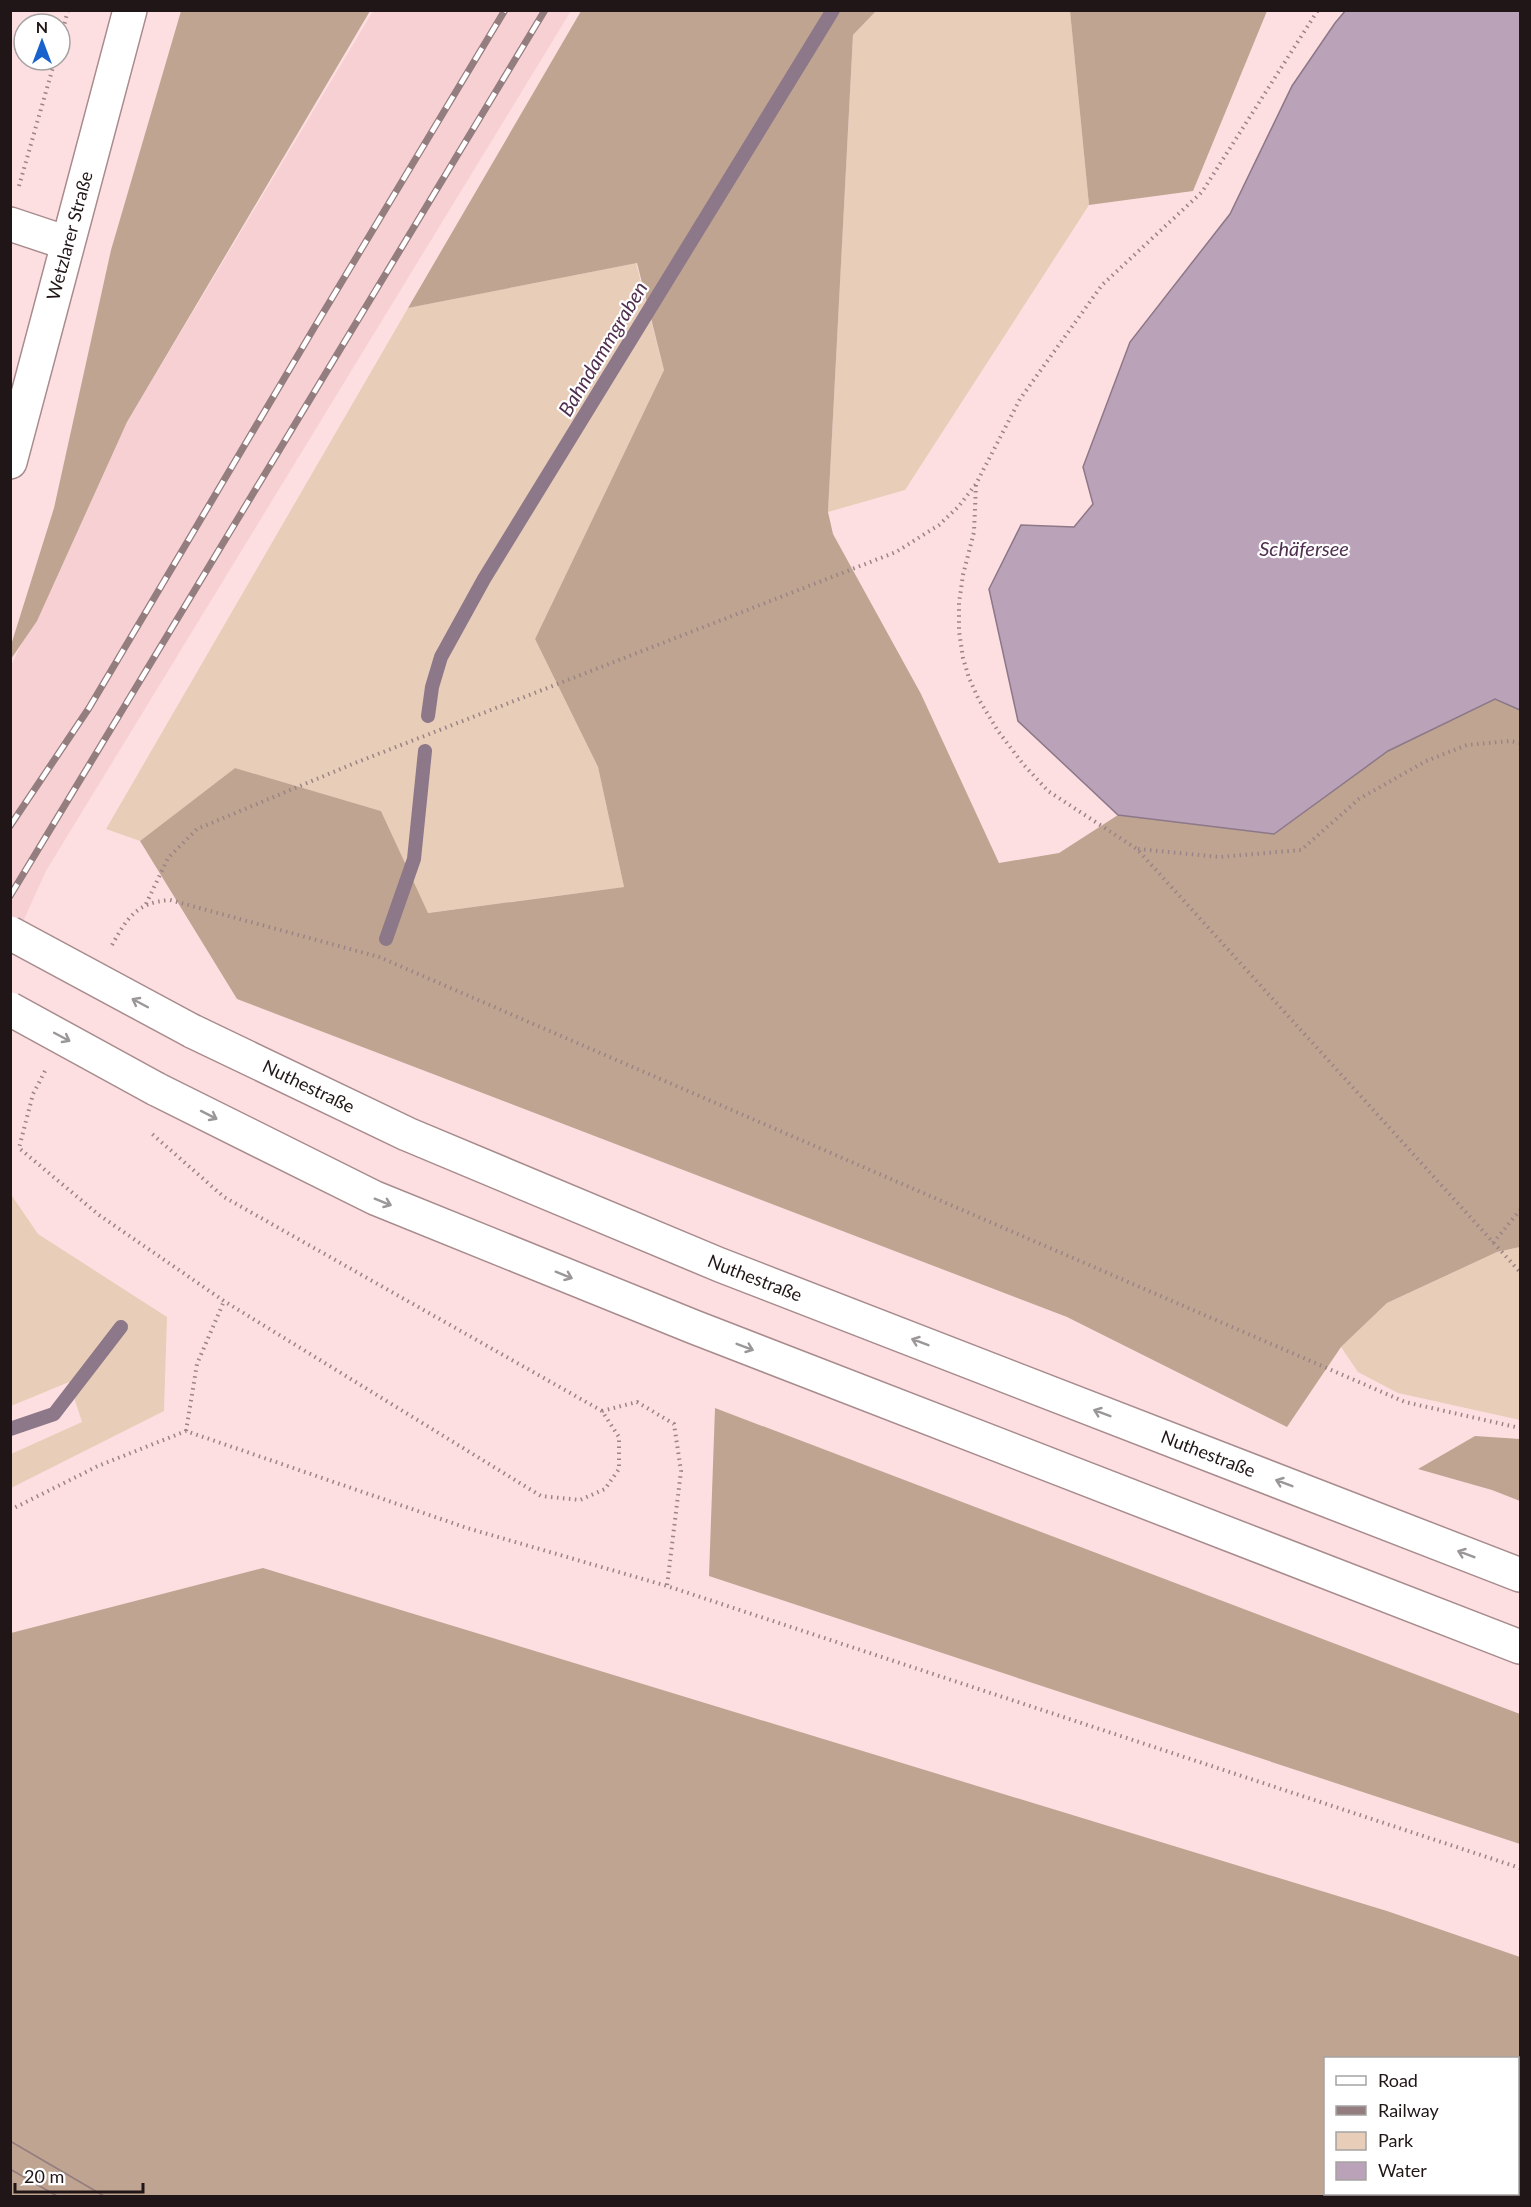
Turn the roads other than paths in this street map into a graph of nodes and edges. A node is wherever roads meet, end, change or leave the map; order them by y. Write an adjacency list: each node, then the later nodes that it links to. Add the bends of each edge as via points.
1 (130, 10): 3 (main road, Wetzlarer Straße)
2 (10, 224): 3 (main road)
3 (67, 243): 4 (main road, Wetzlarer Straße)
4 (10, 462)
5 (10, 933): 7 (main road, Nuthestraße, one-way to 5, bridge, via 720,1265 407,1134 192,1031)
6 (10, 1009): 8 (main road, one-way to 8, bridge, via 156,1089 375,1198 694,1328)
7 (1521, 1575)
8 (1521, 1647)

